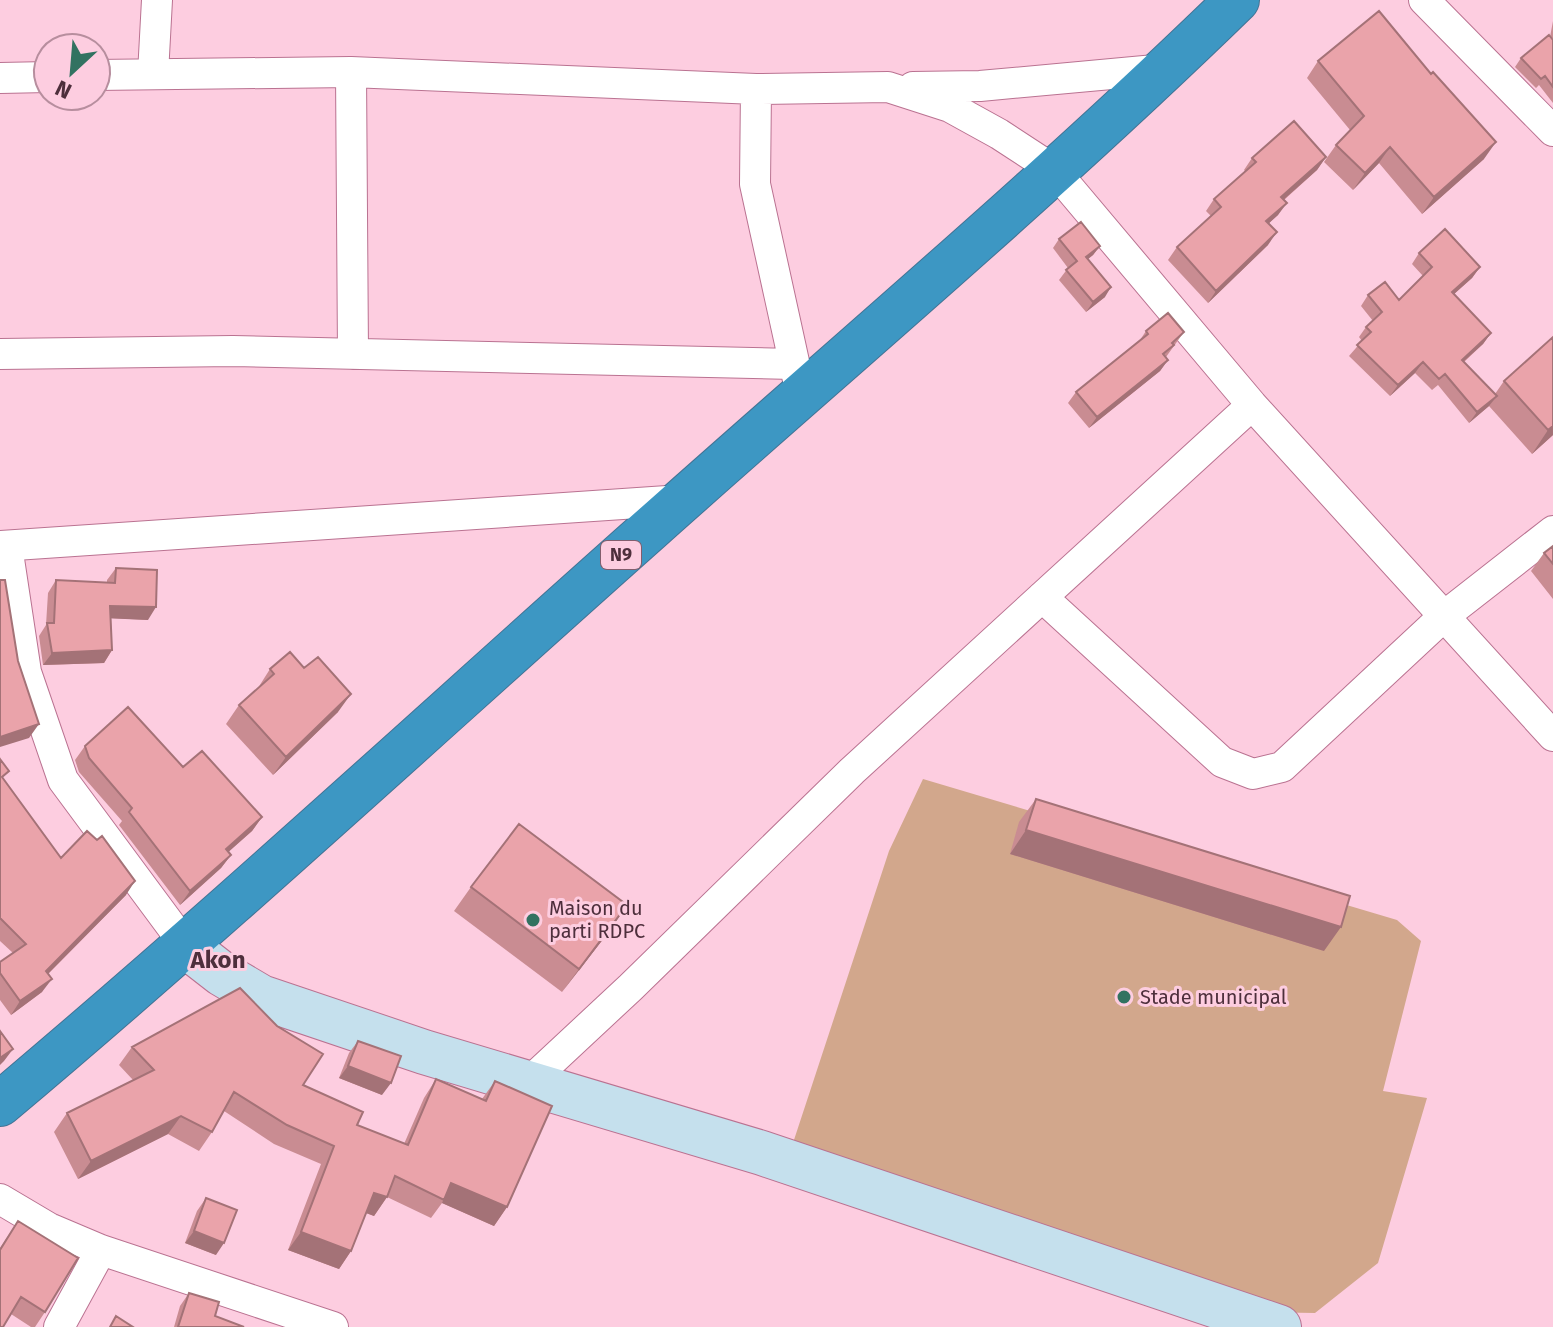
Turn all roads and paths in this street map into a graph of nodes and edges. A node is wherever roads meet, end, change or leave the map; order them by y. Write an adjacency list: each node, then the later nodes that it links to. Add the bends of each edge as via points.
1 (157, 0): 6 (street)
2 (1237, 0): 4 (highway, N9)
3 (1424, 0): 12 (street)
4 (1166, 69): 10 (street, via 980,86); 13 (highway, N9)
5 (351, 72): 6 (street); 11 (street); 15 (street)
6 (153, 74): 7 (street)
7 (112, 75)
8 (32, 77): 9 (street)
9 (0, 78)
10 (888, 87): 11 (street); 13 (street, via 950,107)
11 (756, 89): 16 (street, via 755,184)
12 (1553, 131)
13 (1054, 170): 16 (highway, N9); 17 (street)
14 (0, 354): 15 (street)
15 (353, 354): 16 (street)
16 (797, 378): 18 (highway, N9)
17 (1252, 405): 21 (street); 22 (street)
18 (682, 500): 20 (street); 24 (highway, N9)
19 (1553, 531): 22 (street)
20 (3, 546): 24 (street, via 26,672 63,780)
21 (1042, 597): 22 (street, via 1222,762 1253,774 1282,767); 25 (street, via 852,771)
22 (1443, 617): 23 (street)
23 (1553, 736)
24 (186, 946): 25 (street, via 261,997); 26 (highway, N9)
25 (528, 1083): 29 (street, via 762,1153)
26 (0, 1104)
27 (0, 1199): 28 (street)
28 (101, 1250): 30 (street); 31 (street)
29 (1268, 1325)
30 (59, 1327)
31 (333, 1327)

